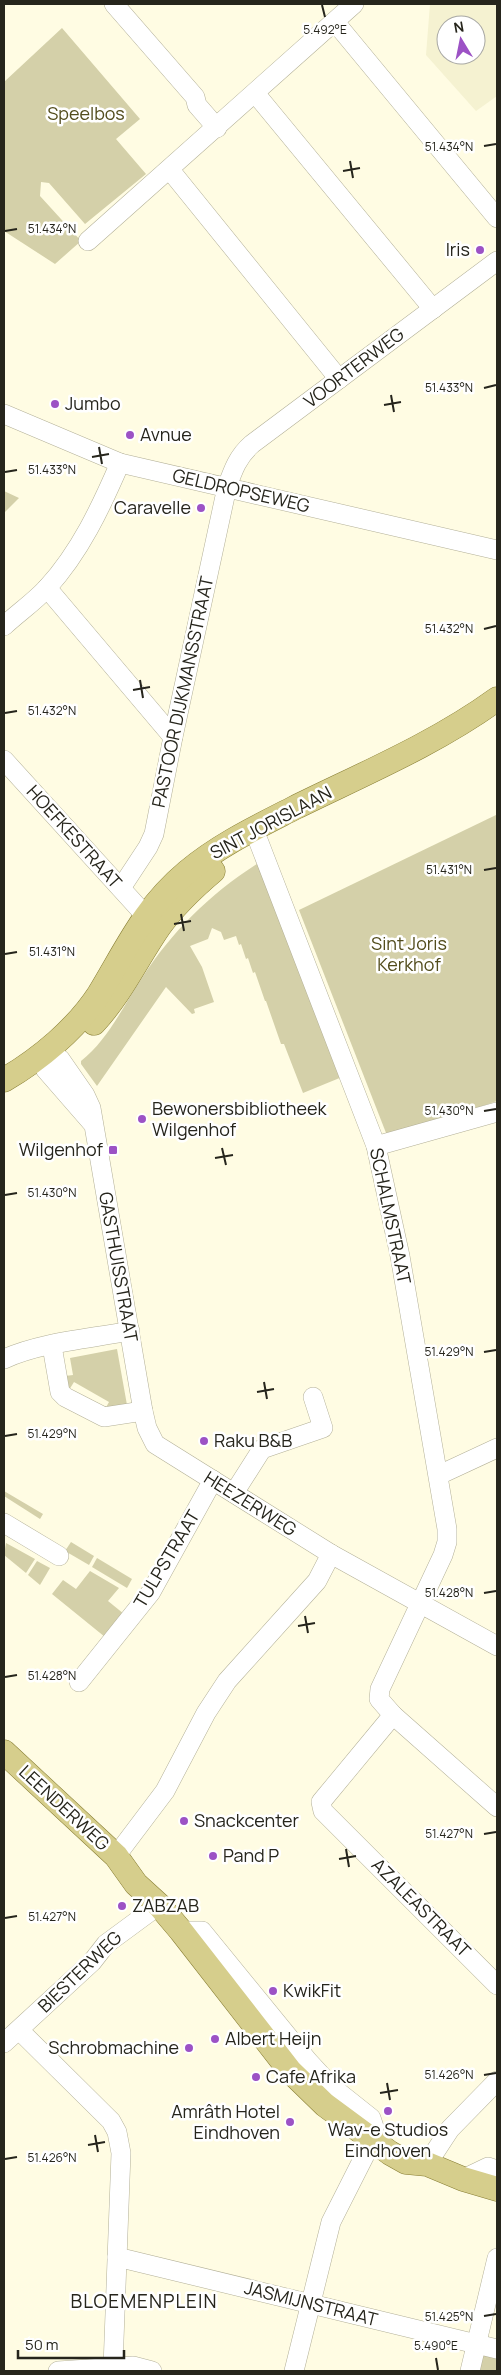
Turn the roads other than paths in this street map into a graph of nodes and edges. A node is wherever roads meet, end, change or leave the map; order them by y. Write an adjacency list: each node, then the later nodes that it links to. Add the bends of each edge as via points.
1 (114, 4): 5 (street, via 195,97)
2 (354, 4): 3 (street)
3 (335, 22): 4 (street); 7 (street)
4 (255, 93): 5 (street); 10 (street)
5 (216, 128): 6 (street)
6 (170, 170): 8 (street); 11 (street)
7 (497, 218)
8 (88, 241)
9 (497, 261): 10 (street, VOORTERWEG)
10 (433, 309): 11 (street, VOORTERWEG)
11 (339, 379): 14 (street, VOORTERWEG, via 242,452)
12 (4, 414): 13 (street, GELDROPSEWEG)
13 (120, 463): 14 (street, GELDROPSEWEG); 16 (street, via 82,540)
14 (227, 488): 15 (street, GELDROPSEWEG); 20 (street, PASTOOR DIJKMANSSTRAAT)
15 (493, 551)
16 (47, 588): 17 (street); 20 (street)
17 (4, 626)
18 (497, 699): 24 (main road, SINT JORISLAAN, via 440,736 233,840 187,871)
19 (497, 716): 22 (main road, SINT JORISLAAN, via 446,747)
20 (172, 736): 23 (street, PASTOOR DIJKMANSSTRAAT, via 154,834)
21 (4, 760): 23 (street, HOEFKESTRAAT)
22 (258, 840): 25 (main road, SINT JORISLAAN, via 213,871 184,897 160,926 108,1008); 29 (street, SCHALMSTRAAT)
23 (121, 888): 24 (street, HOEFKESTRAAT)
24 (145, 915): 25 (main road, SINT JORISLAAN, via 98,994)
25 (50, 1060): 26 (main road, SINT JORISLAAN); 27 (main road, SINT JORISLAAN); 30 (street, GASTHUISSTRAAT, via 92,1123)
26 (4, 1080)
27 (4, 1096)
28 (497, 1112): 29 (street)
29 (376, 1146): 36 (street, SCHALMSTRAAT, via 400,1256)
30 (130, 1331): 31 (street); 34 (street, GASTHUISSTRAAT)
31 (52, 1346): 32 (street); 34 (street, via 60,1392 65,1397 109,1418)
32 (4, 1359)
33 (313, 1397): 38 (street, via 323,1428 262,1449)
34 (143, 1411): 37 (street, HEEZERWEG, via 155,1444)
35 (497, 1448): 36 (street)
36 (439, 1475): 42 (street, SCHALMSTRAAT, via 447,1542)
37 (213, 1480): 38 (street, HEEZERWEG); 44 (street, TULPSTRAAT, via 151,1592)
38 (234, 1493): 40 (street, HEEZERWEG)
39 (4, 1523): 41 (street)
40 (331, 1554): 42 (street, HEEZERWEG); 48 (street, via 317,1581 227,1681 158,1802)
41 (59, 1556)
42 (419, 1603): 43 (street, HEEZERWEG); 45 (street, SCHALMSTRAAT, via 380,1689 379,1699)
43 (497, 1646)
44 (79, 1682)
45 (393, 1715): 47 (street, SCHALMSTRAAT); 50 (street, AZALEASTRAAT, via 322,1802 323,1811)
46 (4, 1752): 48 (main road, LEENDERWEG)
47 (497, 1807)
48 (120, 1861): 49 (main road, LEENDERWEG, via 134,1870 148,1886)
49 (154, 1900): 51 (street, BIESTERWEG); 54 (main road, LEENDERWEG, via 191,1931 290,2071 325,2105)
50 (497, 1985)
51 (19, 2030): 52 (street, BIESTERWEG); 59 (street, via 111,2121 117,2132 121,2154)
52 (4, 2043)
53 (497, 2081): 55 (street, via 450,2129)
54 (373, 2139): 55 (main road, LEENDERWEG, via 402,2159); 61 (street, via 331,2222)
55 (427, 2164): 57 (main road, LEENDERWEG)
56 (497, 2170): 57 (street, via 488,2167)
57 (463, 2179): 58 (main road, LEENDERWEG)
58 (497, 2189)
59 (117, 2257): 61 (street, JASMIJNSTRAAT); 64 (street)
60 (497, 2258): 62 (street)
61 (310, 2304): 62 (street, JASMIJNSTRAAT); 67 (street)
62 (476, 2344): 63 (street); 68 (street)
63 (497, 2349)
64 (113, 2367): 65 (street); 66 (street, via 133,2366)
65 (58, 2371)
66 (152, 2371)
67 (294, 2371)
68 (470, 2371)

